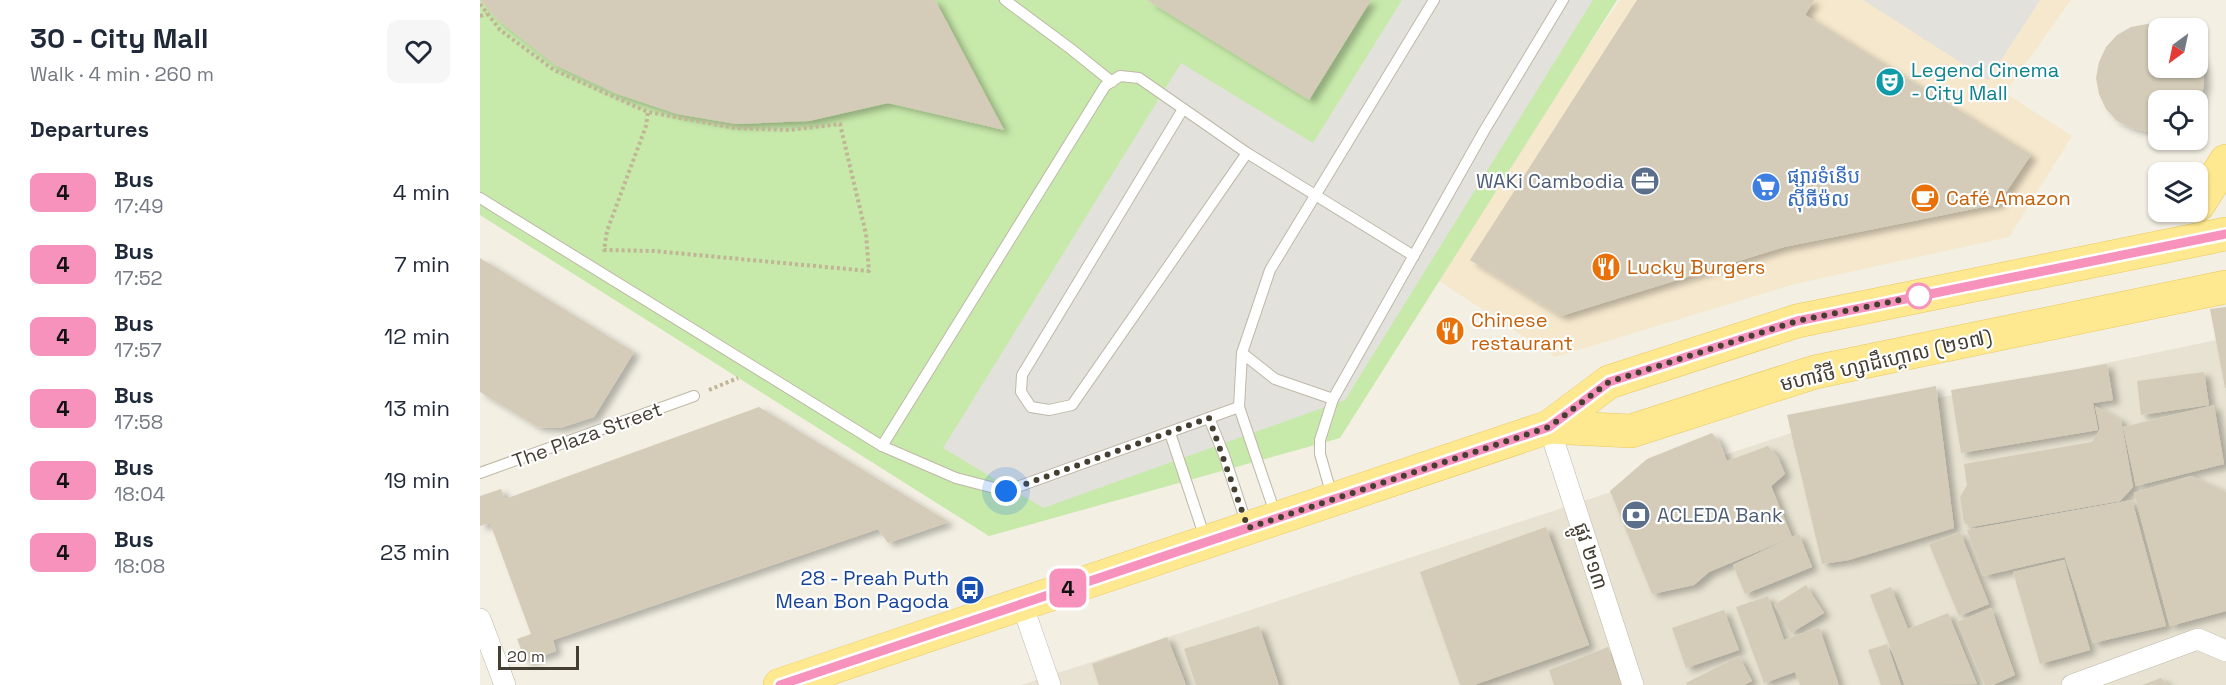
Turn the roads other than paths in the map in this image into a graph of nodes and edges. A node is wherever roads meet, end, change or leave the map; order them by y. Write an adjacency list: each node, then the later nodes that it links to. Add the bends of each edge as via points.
1 (1005, 0): 4 (lane)
2 (1434, 0): 9 (lane)
3 (1563, 0): 14 (lane)
4 (1112, 82): 5 (lane, via 1120,76 1139,78); 23 (lane, via 1105,86)
5 (1183, 109): 6 (lane); 6 (lane, via 1022,375 1021,392 1031,407 1049,410 1072,405)
6 (1247, 153): 9 (lane)
7 (2226, 161): 8 (main road)
8 (2208, 189)
9 (1315, 196): 14 (lane); 16 (lane, via 1270,270)
10 (480, 198): 23 (lane)
11 (2182, 222): 13 (main road)
12 (2226, 234): 13 (main road, មហាវិថី ហ្សាដឹហ្គោល (២១៧))
13 (2157, 248): 21 (main road, មហាវិថី ហ្សាដឹហ្គោល (២១៧), via 1797,321 1609,382)
14 (1414, 256): 18 (lane)
15 (2226, 287): 21 (main road, មហាវិថី ហ្សាដឹហ្គោល (២១៧), via 1815,372 1631,430)
16 (1242, 353): 18 (lane, via 1275,379); 19 (lane)
17 (694, 396): 24 (lane, The Plaza Street)
18 (1333, 399): 25 (lane, via 1320,440 1320,454)
19 (1239, 407): 20 (lane); 26 (lane)
20 (1209, 418): 22 (lane); 26 (lane)
21 (1549, 427): 25 (main road, មហាវិថី ហ្សាដឹហ្គោល (២១៧)); 34 (street, ផ្លូវ ២១៣)
22 (1170, 433): 23 (lane, via 1006,491 956,478); 27 (lane)
23 (882, 446)
24 (480, 473)
25 (1333, 499): 26 (main road, មហាវិថី ហ្សាដឹហ្គោល (២១៧))
26 (1263, 523): 27 (main road, មហាវិថី ហ្សាដឹហ្គោល (២១៧))
27 (1206, 542): 28 (main road, មហាវិថី ហ្សាដឹហ្គោល (២១៧))
28 (1022, 604): 32 (main road, មហាវិថី ហ្សាដឹហ្គោល (២១៧)); 33 (street)
29 (480, 619): 31 (street)
30 (2226, 651): 35 (street, via 2198,639)
31 (505, 685)
32 (780, 685)
33 (1050, 685)
34 (1634, 685)
35 (2072, 685)

